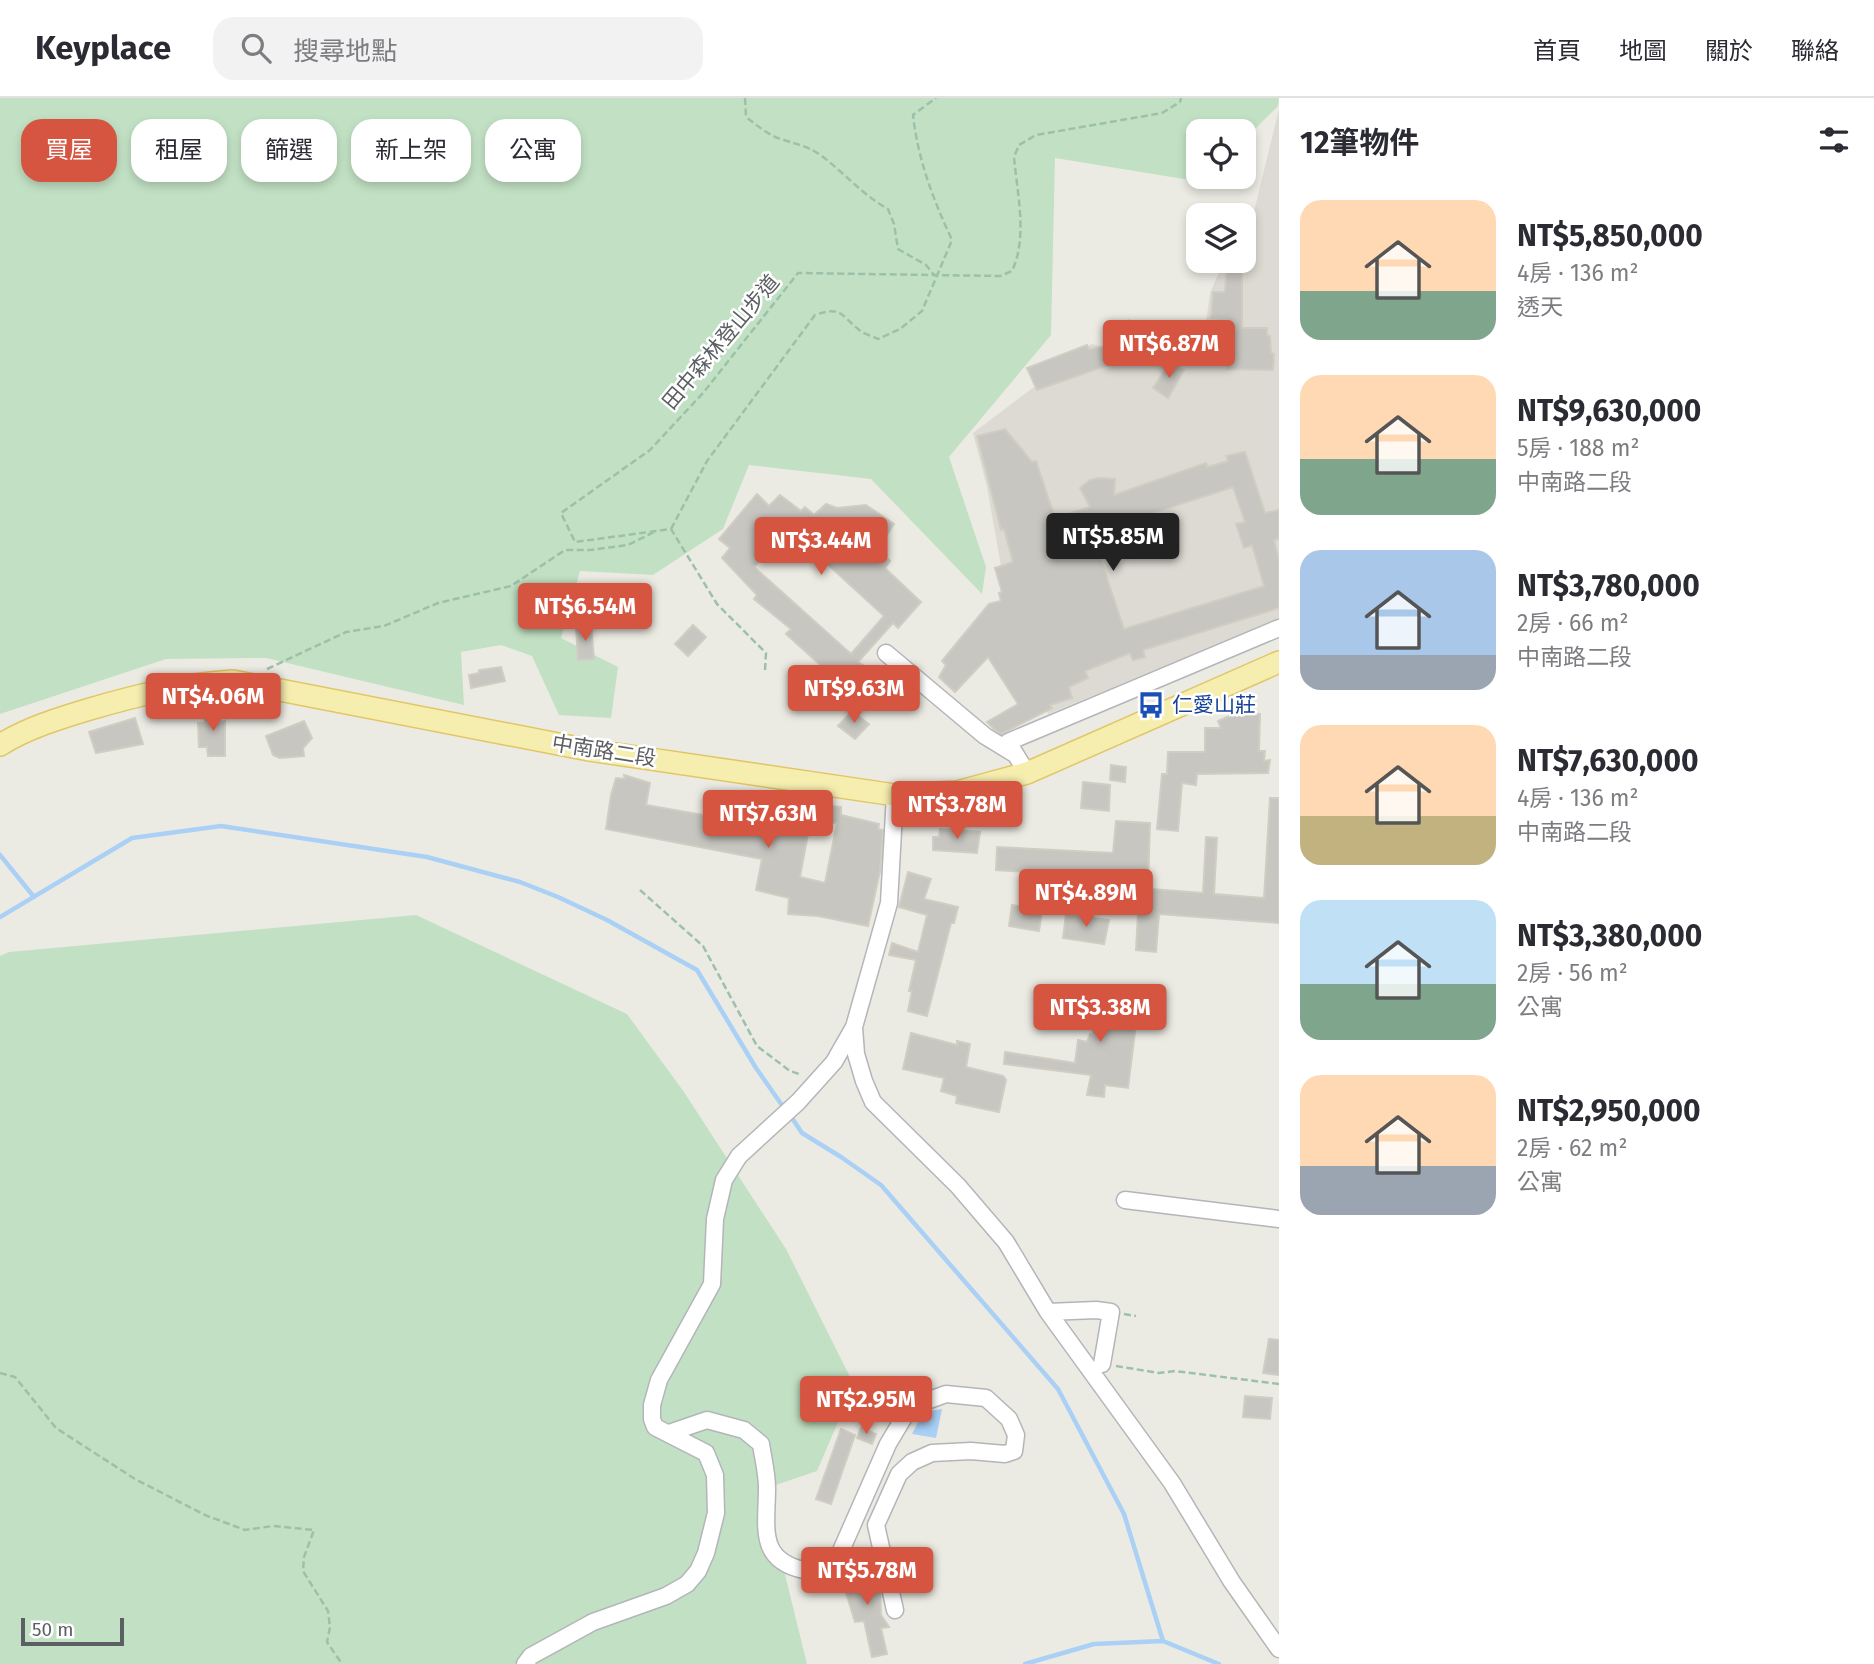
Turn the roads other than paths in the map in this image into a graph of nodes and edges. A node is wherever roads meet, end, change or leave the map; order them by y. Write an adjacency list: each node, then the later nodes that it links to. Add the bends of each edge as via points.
1 (1279, 628): 5 (street, via 1008,742)
2 (886, 653): 5 (street)
3 (1279, 662): 5 (main road, 中南路二段)
4 (0, 745): 6 (main road, 中南路二段, via 57,719 136,696 233,681 589,750)
5 (1021, 764): 6 (main road, 中南路二段, via 957,792)
6 (895, 795): 7 (street, via 889,903)
7 (854, 1027): 10 (street, via 856,1054 873,1102 958,1186 1006,1242); 12 (street, via 835,1062 739,1156 724,1180 715,1219 712,1284 659,1380 652,1405 655,1427)
8 (1125, 1200): 9 (street)
9 (1279, 1219)
10 (1048, 1311): 11 (street, via 1111,1312); 14 (street, via 1172,1483)
11 (1102, 1364)
12 (670, 1433): 13 (street, via 707,1420 744,1430 761,1444 766,1539 785,1566 822,1570 832,1566 840,1553 888,1444 910,1407 946,1394 986,1398 1009,1419 1016,1435 1014,1451 932,1453 912,1462 900,1474 876,1525); 15 (street, via 706,1453 715,1475 716,1513 698,1571 666,1596 593,1622 531,1656)
13 (895, 1611)
14 (1279, 1649)
15 (525, 1664)

